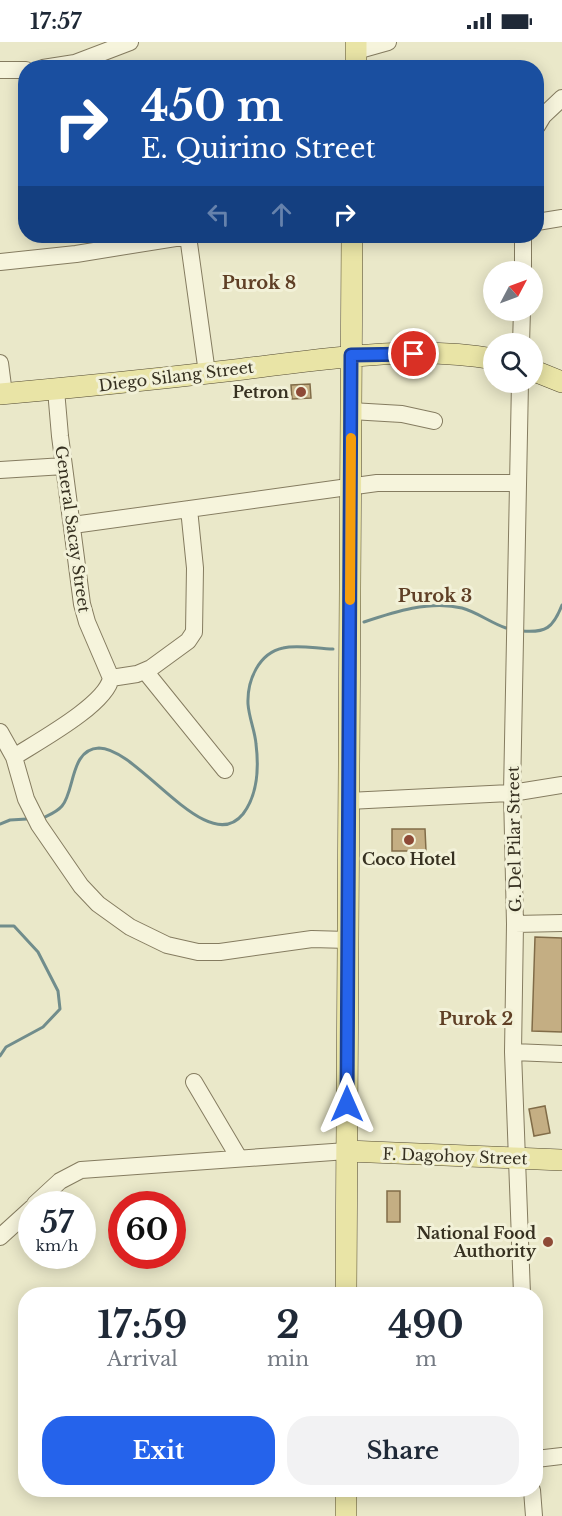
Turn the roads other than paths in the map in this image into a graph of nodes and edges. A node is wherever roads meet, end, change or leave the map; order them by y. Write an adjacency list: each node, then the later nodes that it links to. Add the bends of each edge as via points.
1 (130, 42): 3 (street)
2 (388, 42): 4 (street)
3 (104, 53): 5 (street); 6 (street)
4 (356, 53)
5 (84, 60)
6 (108, 60)
7 (0, 70): 8 (street)
8 (18, 70)
9 (562, 98): 10 (street)
10 (544, 115)
11 (562, 218): 12 (street)
12 (544, 221)
13 (144, 243): 18 (street)
14 (189, 243): 22 (street)
15 (352, 243): 19 (main road)
16 (523, 243): 17 (street)
17 (523, 261)
18 (0, 262)
19 (351, 355): 20 (main road, Diego Silang Street, via 455,354); 22 (main road, Diego Silang Street); 28 (main road)
20 (483, 358)
21 (0, 363): 27 (street)
22 (207, 373): 25 (main road, Diego Silang Street)
23 (543, 374): 24 (main road)
24 (562, 382)
25 (56, 390): 27 (main road, Diego Silang Street); 30 (street, General Sacay Street)
26 (520, 393): 32 (street, G. Del Pilar Street)
27 (2, 394)
28 (351, 411): 29 (street, via 402,414); 33 (main road)
29 (434, 421)
30 (64, 466): 31 (street); 35 (street, General Sacay Street)
31 (0, 470)
32 (517, 483): 33 (street, via 398,482); 42 (street, G. Del Pilar Street)
33 (351, 487): 34 (street); 43 (main road)
34 (189, 509): 35 (street); 36 (street, via 195,568 194,632 188,641)
35 (72, 525): 37 (street, General Sacay Street, via 82,604)
36 (145, 671): 37 (street); 40 (street)
37 (111, 678): 39 (street, via 97,700)
38 (0, 732): 39 (street)
39 (14, 757): 46 (street, via 31,810 70,871 98,904 130,927 167,945 198,952 312,939)
40 (225, 770)
41 (562, 785): 42 (street)
42 (512, 793): 43 (street); 45 (street, G. Del Pilar Street)
43 (348, 801): 46 (main road)
44 (562, 923): 45 (street)
45 (515, 924): 47 (street, G. Del Pilar Street)
46 (348, 940): 50 (main road)
47 (513, 1052): 48 (street); 52 (street, G. Del Pilar Street)
48 (562, 1054)
49 (194, 1082): 51 (street)
50 (347, 1151): 51 (street); 52 (main road, F. Dagohoy Street); 57 (main road)
51 (239, 1158): 54 (street, via 81,1170)
52 (516, 1158): 53 (main road, F. Dagohoy Street); 58 (street, G. Del Pilar Street)
53 (562, 1160)
54 (49, 1191)
55 (18, 1221): 56 (street)
56 (0, 1237)
57 (346, 1287)
58 (522, 1287)
59 (562, 1456): 60 (street)
60 (543, 1458)
61 (346, 1497): 63 (main road)
62 (533, 1497): 64 (street)
63 (346, 1516)
64 (534, 1516)

